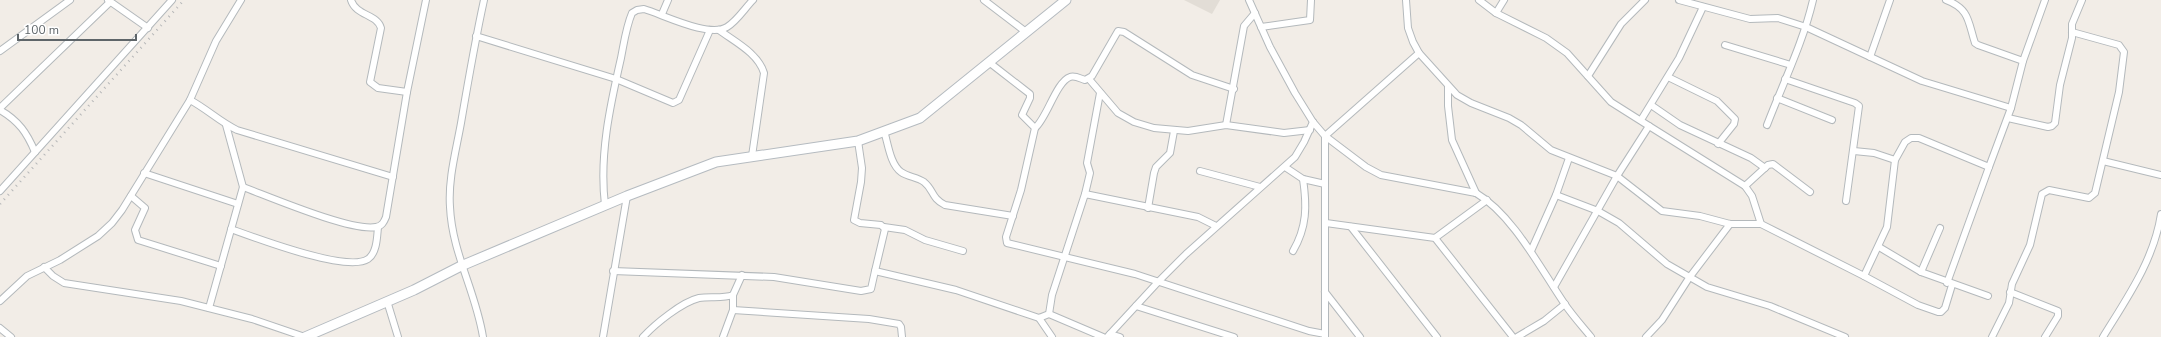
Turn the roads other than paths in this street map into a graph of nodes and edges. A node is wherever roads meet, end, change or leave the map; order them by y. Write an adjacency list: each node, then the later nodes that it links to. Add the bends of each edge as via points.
1 (70, 0): 37 (street)
2 (172, 0): 30 (street)
3 (241, 0): 53 (street, via 216,41)
4 (351, 0): 50 (street, via 359,12 376,20 381,28 370,82 378,88)
5 (426, 0): 50 (street)
6 (484, 0): 35 (street)
7 (668, 0): 27 (street)
8 (753, 0): 32 (street, via 728,26)
9 (984, 0): 33 (street)
10 (1066, 0): 33 (main road)
11 (1249, 0): 25 (street)
12 (1311, 0): 28 (street, via 1310,20)
13 (1406, 0): 38 (street, via 1408,28)
14 (1479, 0): 26 (street)
15 (1504, 0): 26 (street)
16 (1645, 0): 43 (street, via 1621,24)
17 (1679, 0): 24 (street)
18 (1812, 0): 29 (street)
19 (1890, 0): 39 (street)
20 (1946, 0): 40 (street, via 1967,15 1975,43)
21 (2045, 0): 40 (street)
22 (2082, 0): 34 (street, via 2072,24)
23 (109, 1): 30 (street); 56 (street)
24 (1703, 7): 29 (street, via 1757,20 1778,18); 44 (street)
25 (1255, 13): 28 (street); 49 (street, via 1244,26)
26 (1496, 13): 43 (street, via 1546,38 1567,54)
27 (662, 14): 31 (street); 45 (street, via 644,9 632,13)
28 (1261, 27): 60 (street)
29 (1806, 27): 39 (street); 42 (street)
30 (148, 28): 73 (street)
31 (710, 30): 32 (street); 45 (street, via 677,103)
32 (719, 30): 74 (street, via 754,56 761,63 764,73)
33 (1026, 32): 41 (main road)
34 (2072, 32): 57 (street, via 2060,85 2055,123 2048,127); 77 (street, via 2119,45 2124,52 2119,92)
35 (476, 36): 45 (street); 122 (street, via 450,184 450,208)
36 (1725, 44): 42 (street)
37 (0, 51)
38 (1419, 53): 48 (street); 69 (street)
39 (1870, 57): 55 (street, via 1922,81)
40 (2023, 61): 55 (street)
41 (990, 63): 65 (street, via 1030,94 1022,115); 67 (main road, via 920,118)
42 (1791, 65): 47 (street)
43 (1588, 76): 58 (street, via 1611,102)
44 (1668, 77): 54 (street); 71 (street, via 1717,101 1735,119)
45 (616, 79): 101 (street, via 604,162)
46 (1089, 79): 49 (street, via 1116,32 1121,31 1192,75); 51 (street); 65 (street, via 1073,76 1068,79 1053,97)
47 (1785, 79): 52 (street); 72 (street, via 1860,106)
48 (1448, 87): 75 (street, via 1471,103 1515,121 1542,143); 93 (street, via 1452,140)
49 (1234, 89): 62 (street)
50 (407, 92): 85 (street)
51 (1100, 94): 68 (street, via 1118,114 1134,122); 94 (street, via 1087,163 1090,173)
52 (1777, 98): 59 (street); 63 (street)
53 (190, 100): 61 (street); 82 (street)
54 (1651, 105): 58 (street); 71 (street, via 1680,125)
55 (2012, 108): 57 (street)
56 (0, 109): 73 (street, via 26,131)
57 (2008, 118): 79 (street)
58 (1641, 120): 64 (street)
59 (1832, 120)
60 (1313, 122): 66 (street); 69 (street)
61 (226, 125): 85 (street); 89 (street)
62 (1226, 125): 66 (street, via 1284,133); 68 (street)
63 (1767, 125)
64 (1649, 126): 84 (street); 88 (street)
65 (1035, 128): 105 (street)
66 (1310, 130): 78 (street, via 1295,157)
67 (884, 131): 70 (main road); 105 (street, via 901,172 924,182 939,202)
68 (1174, 131): 102 (street, via 1170,153 1156,167)
69 (1325, 136): 87 (street); 93 (street, via 1366,168 1381,175)
70 (858, 141): 74 (main road); 111 (street, via 861,182 854,220)
71 (1718, 144): 80 (street, via 1751,158)
72 (1854, 151): 76 (street, via 1874,153); 99 (street)
73 (35, 152): 91 (street)
74 (752, 156): 97 (main road, via 716,162)
75 (1568, 158): 84 (street); 95 (street)
76 (1895, 160): 79 (street, via 1905,142 1911,138 1920,138); 116 (street, via 1887,227)
77 (2103, 161): 83 (street); 134 (street, via 2093,196 2084,198 2049,190 2042,194 2030,245)
78 (1285, 167): 86 (street); 90 (street)
79 (1989, 167): 131 (street)
80 (1765, 168): 88 (street); 92 (street, via 1773,164)
81 (1200, 171): 90 (street)
82 (144, 173): 96 (street); 100 (street)
83 (2161, 175)
84 (1617, 176): 103 (street); 107 (street, via 1662,210)
85 (393, 177): 110 (street, via 386,217 383,224)
86 (1303, 179): 87 (street); 117 (street, via 1306,212 1304,228)
87 (1325, 184): 106 (street)
88 (1745, 186): 108 (street, via 1752,196)
89 (243, 187): 100 (street); 110 (street, via 344,223 369,228)
90 (1260, 187): 109 (street)
91 (0, 191)
92 (1810, 192)
93 (1476, 193): 98 (street)
94 (1085, 194): 102 (street); 120 (street)
95 (1556, 195): 103 (street); 119 (street)
96 (131, 196): 121 (street, via 145,208 135,230 138,240); 123 (street, via 112,223 98,236)
97 (627, 196): 101 (main road); 124 (street)
98 (1487, 200): 115 (street); 119 (street)
99 (1846, 201)
100 (238, 204): 114 (street)
101 (605, 205): 122 (main road)
102 (1148, 208): 109 (street, via 1198,217)
103 (1598, 211): 129 (street, via 1619,223 1666,264); 132 (street)
104 (2161, 214): 169 (street, via 2154,248)
105 (1013, 216): 120 (street, via 1006,237 1008,243)
106 (1326, 223): 112 (street); 133 (street)
107 (1730, 224): 108 (street); 129 (street)
108 (1761, 224): 128 (street)
109 (1216, 226): 130 (street)
110 (378, 227): 114 (street, via 374,250 369,258 361,262 305,254)
111 (884, 227): 118 (street, via 905,230 924,240); 125 (street, via 885,233)
112 (1351, 227): 115 (street); 161 (street)
113 (1940, 228): 126 (street)
114 (231, 229): 121 (street)
115 (1435, 238): 162 (street)
116 (1879, 247): 126 (street); 128 (street)
117 (1293, 250)
118 (964, 251)
119 (1531, 251): 132 (street)
120 (1065, 257): 130 (street); 143 (street, via 1052,295)
121 (221, 266): 141 (street)
122 (461, 266): 138 (main road); 151 (street, via 477,306)
123 (44, 267): 137 (street, via 27,276); 141 (street, via 64,283 181,301)
124 (613, 271): 127 (street); 152 (street)
125 (875, 271): 127 (street, via 871,289 867,291 774,277); 144 (street, via 956,290)
126 (1921, 272): 131 (street)
127 (742, 275): 135 (street)
128 (1864, 276): 131 (street, via 1918,305 1938,312 1945,308)
129 (1689, 278): 165 (street, via 1662,320); 166 (street, via 1707,287 1770,306)
130 (1158, 282): 140 (street); 147 (street)
131 (1949, 284): 136 (street)
132 (1554, 287): 139 (street)
133 (1325, 292): 147 (street); 160 (street)
134 (2010, 292): 167 (street, via 2009,303); 168 (street, via 2058,311 2058,316)
135 (733, 295): 142 (street); 153 (street, via 698,298 663,319)
136 (1988, 296)
137 (0, 301)
138 (388, 301): 149 (main road); 150 (street)
139 (1564, 304): 163 (street, via 1544,321); 164 (street)
140 (1136, 306): 146 (street); 159 (street)
141 (209, 308): 149 (street, via 289,330)
142 (734, 310): 154 (street); 155 (street, via 869,319 899,324 902,327)
143 (1049, 314): 144 (street); 157 (street)
144 (1039, 318): 156 (street)
145 (0, 328): 148 (street)
146 (1109, 336): 158 (street)
147 (1325, 336)
148 (11, 337)
149 (305, 337)
150 (398, 337)
151 (482, 337)
152 (603, 337)
153 (643, 337)
154 (723, 337)
155 (902, 337)
156 (1052, 337)
157 (1103, 337)
158 (1120, 337)
159 (1234, 337)
160 (1360, 337)
161 (1437, 337)
162 (1513, 337)
163 (1517, 337)
164 (1591, 337)
165 (1646, 337)
166 (1845, 337)
167 (1992, 337)
168 (2045, 337)
169 (2104, 337)

